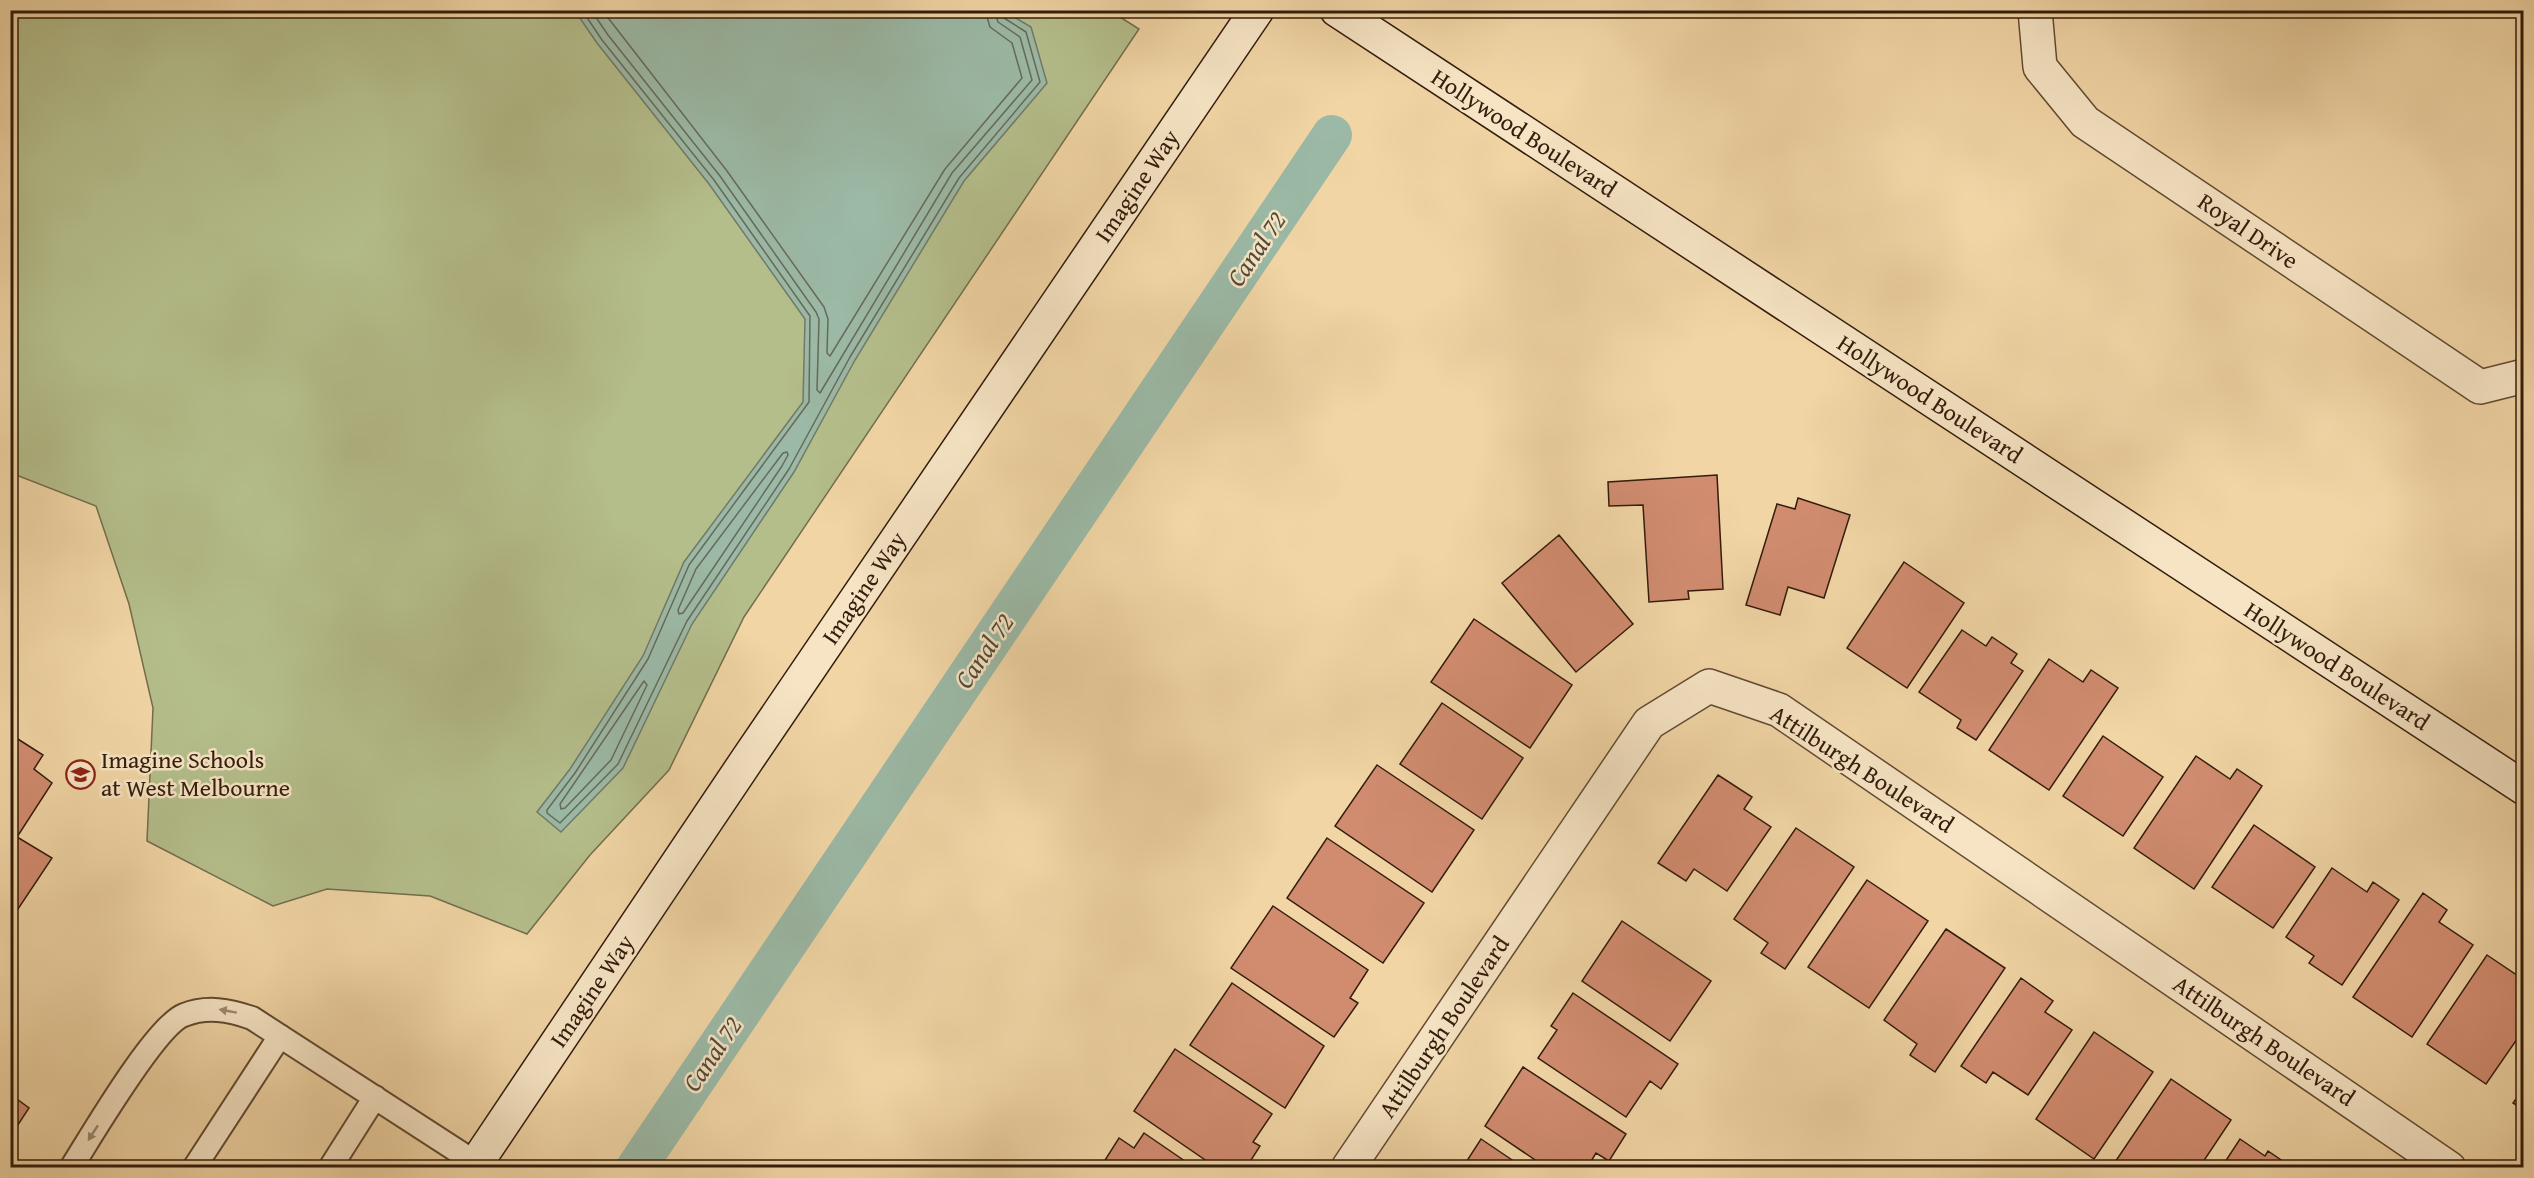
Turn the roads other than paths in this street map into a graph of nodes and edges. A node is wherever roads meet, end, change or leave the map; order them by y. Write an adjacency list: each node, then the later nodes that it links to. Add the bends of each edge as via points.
1 (1257, 10): 9 (street, Imagine Way)
2 (1337, 10): 5 (street, Hollywood Boulevard)
3 (2035, 10): 4 (street, Royal Drive, via 2040,67 2085,122 2480,387)
4 (2523, 376)
5 (2523, 788)
6 (280, 1036): 7 (lane); 10 (lane, one-way to 10, via 252,1017 229,1010 207,1009 182,1015 164,1030 141,1060); 11 (lane)
7 (375, 1097): 9 (lane); 12 (lane)
8 (2429, 1162): 13 (street, Attilburgh Boulevard, via 1779,710 1709,686 1649,723)
9 (475, 1165)
10 (71, 1167)
11 (194, 1167)
12 (330, 1167)
13 (1348, 1167)

